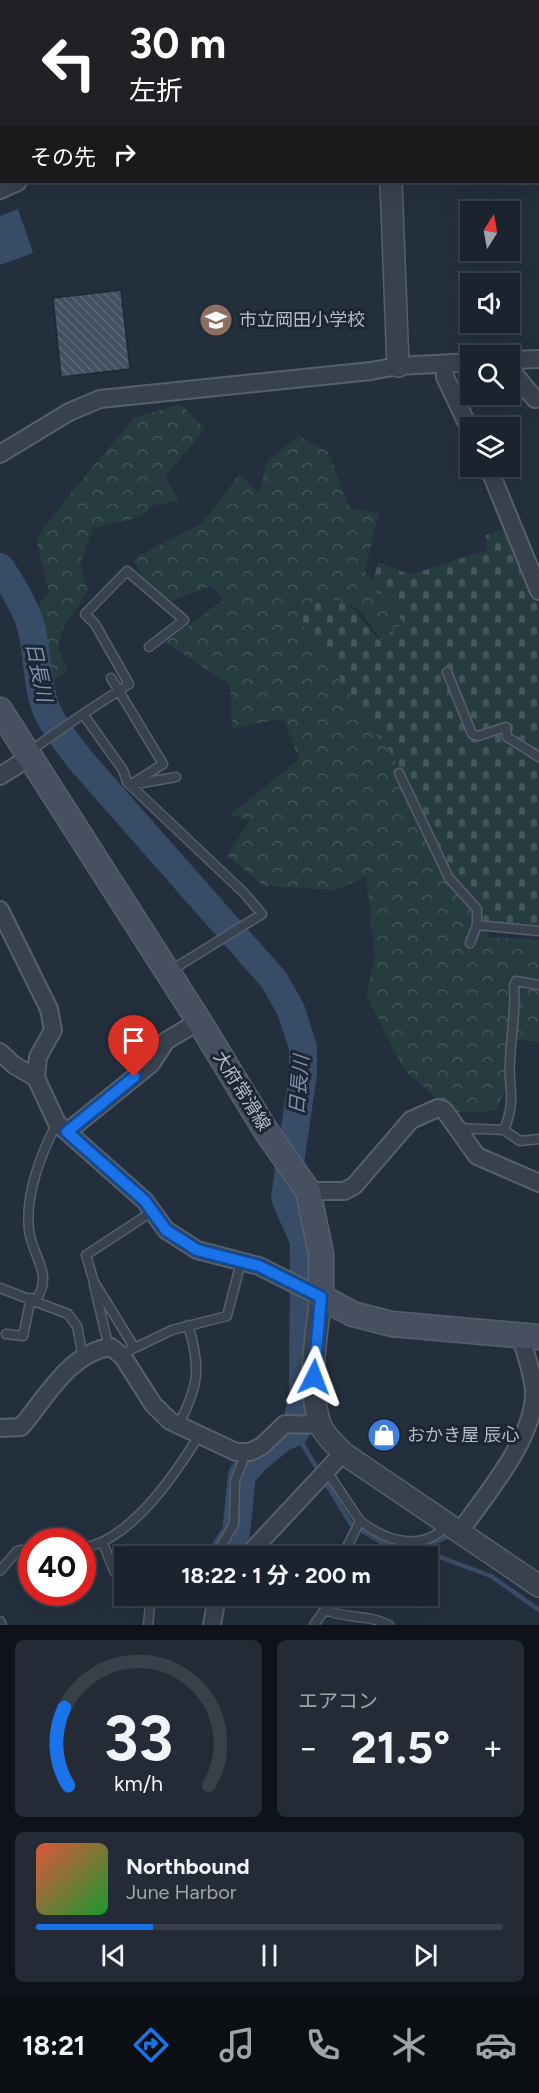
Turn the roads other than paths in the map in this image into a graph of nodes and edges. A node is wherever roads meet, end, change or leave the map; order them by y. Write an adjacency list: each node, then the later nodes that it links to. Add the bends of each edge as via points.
1 (391, 183): 6 (street)
2 (539, 359): 3 (street)
3 (520, 360)
4 (460, 362): 5 (street)
5 (444, 363): 6 (street); 9 (street, via 445,377)
6 (398, 366): 10 (street, via 100,399 69,412)
7 (520, 381): 8 (street, via 535,399)
8 (539, 398)
9 (464, 417)
10 (0, 454)
11 (492, 477): 12 (street)
12 (539, 591)
13 (148, 647): 16 (lane, via 184,620 127,571 85,614 95,624 129,684)
14 (447, 672): 20 (lane, via 472,734 478,736 506,727 507,737)
15 (111, 678): 16 (lane)
16 (119, 692): 18 (lane); 24 (lane, via 163,764)
17 (0, 710): 19 (main road, 大府常滑線)
18 (83, 714): 19 (lane); 24 (lane)
19 (29, 755): 22 (street); 29 (main road, 大府常滑線)
20 (539, 757)
21 (399, 773): 26 (lane, via 449,878 477,909)
22 (0, 776)
23 (177, 777): 24 (lane)
24 (130, 785): 29 (lane, via 262,914)
25 (0, 910): 33 (street, via 49,1009 53,1030 38,1058)
26 (477, 925): 27 (lane); 28 (lane)
27 (539, 932)
28 (471, 943)
29 (167, 973): 31 (main road, 大府常滑線)
30 (539, 985): 36 (lane, via 516,981 514,986 516,1015 509,1062 513,1101)
31 (199, 1021): 34 (street, via 166,1041 151,1064); 38 (main road, 大府常滑線)
32 (0, 1052): 33 (street)
33 (36, 1078): 34 (street)
34 (62, 1127): 40 (street); 45 (lane, via 39,1164 29,1220 44,1281)
35 (457, 1128): 36 (lane); 38 (street, via 438,1108 411,1120 354,1186 344,1191); 39 (street, via 477,1156)
36 (504, 1130): 37 (lane, via 520,1141)
37 (539, 1139)
38 (295, 1174): 44 (main road, 大府常滑線, via 321,1254)
39 (539, 1183)
40 (153, 1212): 41 (street, via 166,1230 197,1250); 42 (lane, via 86,1255)
41 (242, 1262): 44 (street, via 259,1266); 46 (lane, via 227,1316)
42 (95, 1284): 49 (lane); 49 (lane, via 94,1295 109,1339)
43 (0, 1288): 45 (lane)
44 (310, 1292): 48 (main road, via 353,1314 392,1324); 53 (street)
45 (33, 1299): 47 (lane, via 23,1336); 50 (lane, via 69,1314)
46 (188, 1325): 49 (lane); 52 (lane, via 198,1368 194,1390)
47 (6, 1334)
48 (530, 1337): 51 (street)
49 (121, 1350): 50 (street, via 99,1349); 52 (street, via 153,1404)
50 (83, 1357): 54 (street, via 55,1384 21,1427)
51 (536, 1403): 60 (street, via 516,1449)
52 (179, 1424): 55 (street)
53 (312, 1425): 56 (street, via 285,1424 261,1446); 57 (street)
54 (0, 1428)
55 (200, 1434): 56 (street); 61 (lane, via 181,1465 131,1523)
56 (246, 1453): 63 (lane, via 235,1481 234,1524)
57 (343, 1453): 58 (street); 60 (street)
58 (326, 1470): 59 (lane); 64 (street)
59 (360, 1521): 60 (lane, via 388,1538 413,1543); 65 (lane)
60 (453, 1529): 69 (street)
61 (103, 1543): 62 (lane); 68 (lane)
62 (96, 1545)
63 (221, 1546)
64 (256, 1546)
65 (348, 1546)
66 (18, 1551): 67 (lane)
67 (0, 1571)
68 (114, 1571)
69 (539, 1586)
70 (151, 1606): 76 (lane)
71 (215, 1606): 77 (street)
72 (327, 1606): 73 (lane)
73 (324, 1610): 78 (lane); 79 (lane)
74 (0, 1621): 75 (lane)
75 (2, 1625)
76 (148, 1625)
77 (212, 1625)
78 (314, 1625)
79 (390, 1625)

